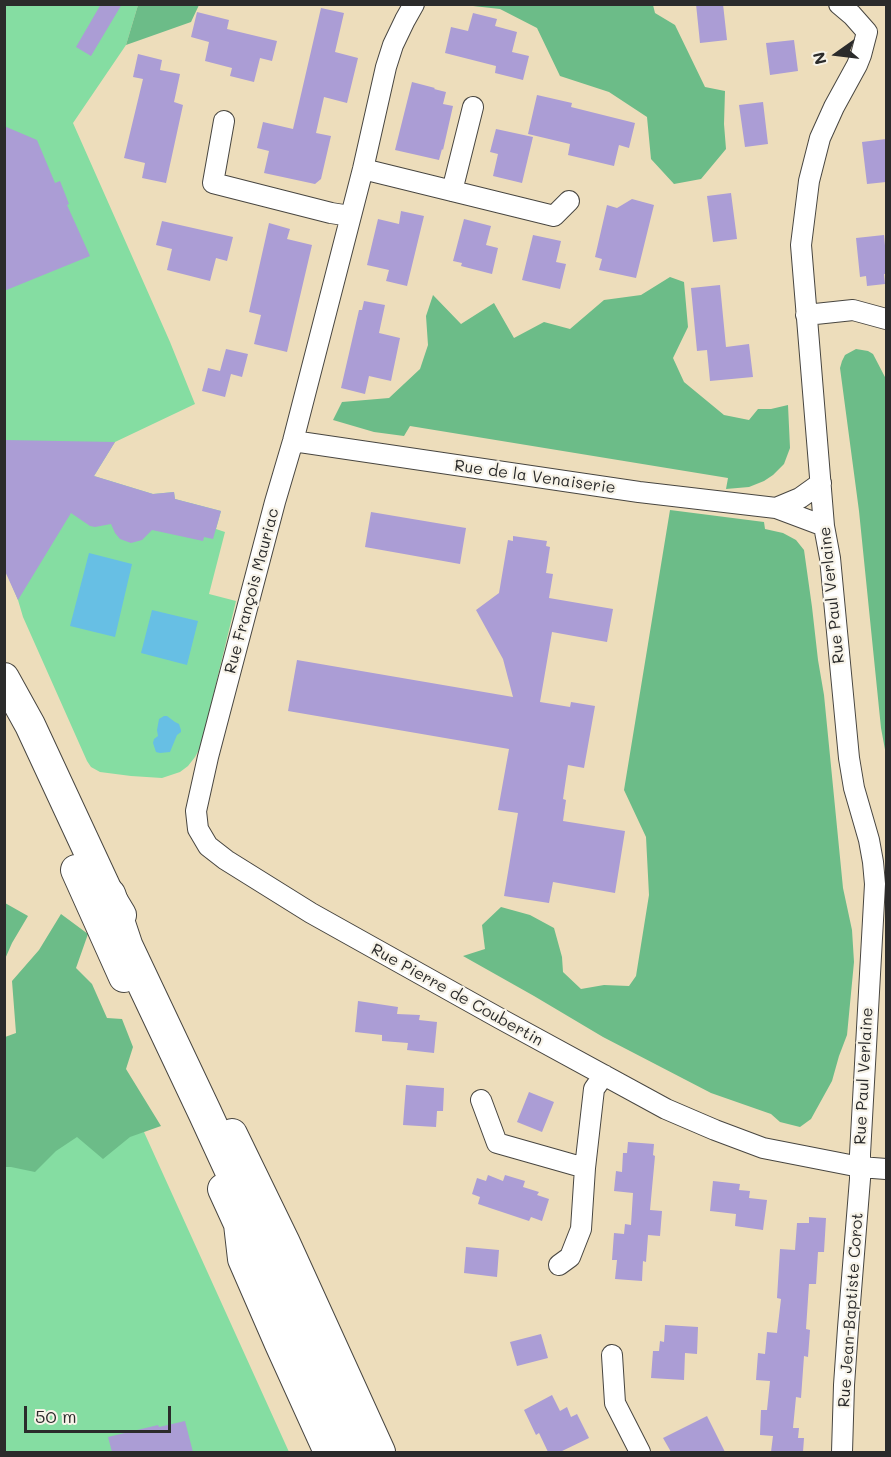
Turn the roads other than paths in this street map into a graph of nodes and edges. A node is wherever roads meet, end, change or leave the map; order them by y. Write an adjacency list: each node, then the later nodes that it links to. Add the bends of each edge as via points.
1 (414, 4): 5 (street, Rue François Mauriac, via 386,67)
2 (839, 4): 9 (street, Rue Paul Verlaine, via 867,32 861,55 820,138 808,182 801,245)
3 (473, 107): 6 (street)
4 (224, 121): 8 (street, via 213,183)
5 (363, 169): 6 (street); 8 (street, Rue François Mauriac)
6 (452, 191): 7 (street, via 554,216)
7 (569, 201)
8 (350, 216): 11 (street, Rue François Mauriac)
9 (806, 315): 10 (street, via 853,310); 12 (street, Rue Paul Verlaine)
10 (886, 318)
11 (294, 441): 13 (street, Rue de la Venaiserie, via 639,492); 18 (street, Rue François Mauriac, via 196,811 198,829 208,846)
12 (821, 483): 13 (street); 14 (street, Rue Paul Verlaine)
13 (776, 508): 14 (street, Rue de la Venaiserie)
14 (824, 526): 21 (street, Rue Paul Verlaine, via 852,775 869,840 875,884)
15 (4, 678): 17 (main road)
16 (4, 699): 24 (main road, via 98,922)
17 (109, 895): 29 (highway, via 126,946); 30 (main road, via 136,939 279,1230)
18 (311, 913): 19 (street, Rue Pierre de Coubertin)
19 (604, 1076): 21 (street, Rue Pierre de Coubertin, via 666,1109 763,1148); 22 (street, via 594,1089)
20 (481, 1100): 22 (street, via 497,1143)
21 (860, 1167): 23 (street, Rue Pierre de Coubertin); 32 (street, Rue Jean-Baptiste Corot)
22 (585, 1168): 25 (street, via 581,1229 570,1257)
23 (886, 1169)
24 (239, 1224): 27 (main road, via 243,1259); 28 (highway)
25 (559, 1264)
26 (612, 1355): 31 (street, via 615,1403)
27 (329, 1452)
28 (345, 1452)
29 (361, 1452)
30 (380, 1452)
31 (640, 1452)
32 (842, 1452)

